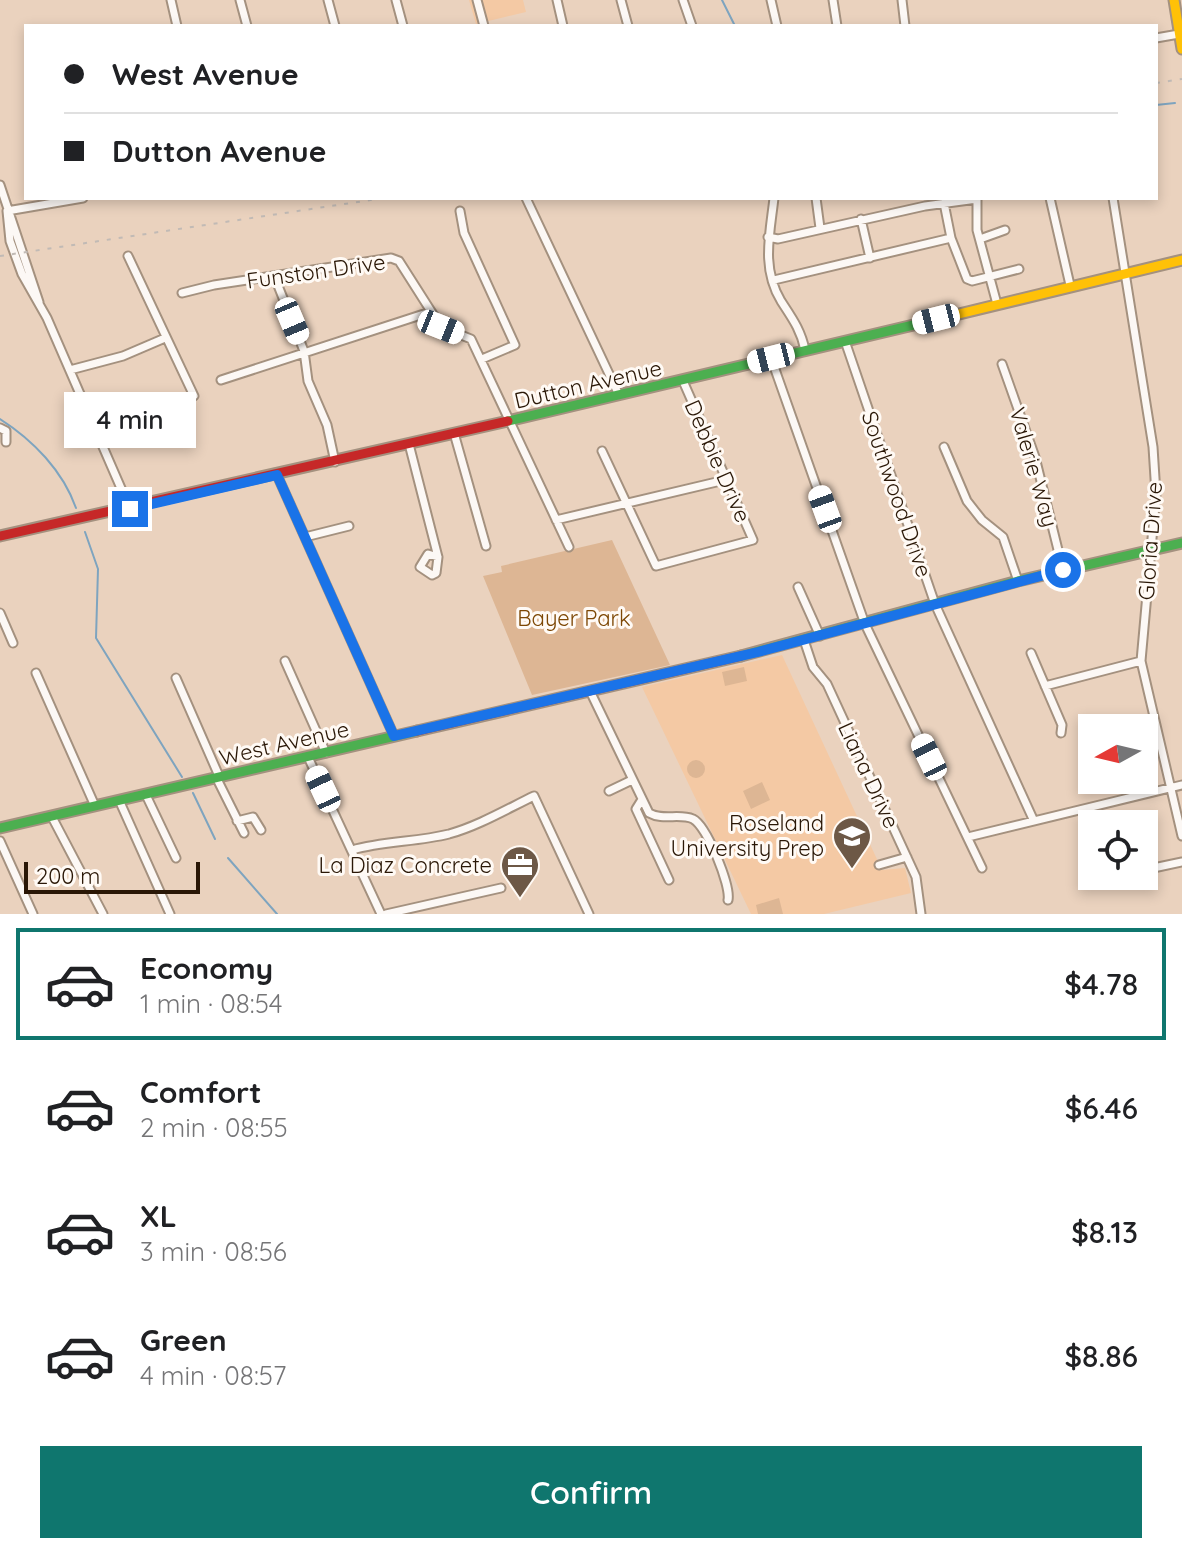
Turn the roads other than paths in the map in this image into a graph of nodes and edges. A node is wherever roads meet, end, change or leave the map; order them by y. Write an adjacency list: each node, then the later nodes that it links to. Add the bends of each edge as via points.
1 (171, 0): 13 (street)
2 (240, 0): 14 (street)
3 (328, 0): 15 (street)
4 (396, 0): 16 (street)
5 (477, 0): 17 (street)
6 (557, 0): 18 (street)
7 (621, 0): 19 (street)
8 (683, 0): 20 (street)
9 (771, 0): 21 (street)
10 (833, 0): 22 (street)
11 (902, 0): 23 (street)
12 (1174, 0): 24 (main road)
13 (177, 24)
14 (246, 24)
15 (334, 24)
16 (402, 24)
17 (483, 24)
18 (563, 24)
19 (627, 24)
20 (691, 24)
21 (777, 24)
22 (837, 24)
23 (905, 24)
24 (1179, 34): 25 (street); 26 (main road)
25 (1158, 38)
26 (1182, 49)
27 (0, 185): 37 (street)
28 (65, 200): 37 (street)
29 (527, 200): 67 (street)
30 (774, 200): 42 (street)
31 (816, 200): 40 (street)
32 (964, 200): 36 (street)
33 (977, 200): 44 (street)
34 (1050, 200): 53 (street)
35 (1114, 200): 49 (street, Gloria Drive)
36 (944, 203): 39 (street); 43 (street)
37 (7, 211): 64 (street, via 27,286)
38 (460, 211): 62 (street, via 464,233 515,345)
39 (861, 219): 40 (street); 46 (street)
40 (820, 228): 42 (street)
41 (1005, 230): 44 (street)
42 (768, 237): 52 (street, via 767,260)
43 (951, 238): 46 (street); 50 (street, via 967,279)
44 (980, 239): 50 (street)
45 (128, 256): 57 (street)
46 (870, 258): 52 (street)
47 (1182, 260): 49 (main road, Dutton Avenue)
48 (1019, 269): 50 (street)
49 (1123, 273): 53 (main road, Dutton Avenue); 88 (street, Gloria Drive, via 1153,447 1156,494)
50 (991, 277): 55 (street)
51 (275, 278): 54 (street, Funston Drive); 56 (street, Funston Drive, via 391,258 408,272); 60 (street)
52 (774, 280): 59 (street, via 801,331)
53 (1070, 285): 55 (main road, Dutton Avenue)
54 (182, 293)
55 (997, 304): 58 (main road, Dutton Avenue)
56 (430, 312): 60 (street); 62 (street, Funston Drive, via 441,327 471,339)
57 (165, 338): 64 (street); 68 (street)
58 (845, 341): 59 (main road, Dutton Avenue); 93 (street, Southwood Drive)
59 (805, 350): 61 (main road, Dutton Avenue)
60 (304, 351): 65 (street); 76 (street, via 308,381 327,425)
61 (771, 358): 66 (main road, Dutton Avenue); 95 (street)
62 (482, 359): 69 (street, Funston Drive)
63 (1002, 364): 90 (street, Valerie Way, via 1035,457)
64 (70, 370): 80 (street)
65 (221, 380)
66 (683, 381): 67 (main road, Dutton Avenue); 78 (street, Debbie Drive)
67 (619, 395): 69 (main road, Dutton Avenue)
68 (194, 396)
69 (509, 421): 71 (main road, Dutton Avenue); 81 (street, Funston Drive)
70 (0, 428): 72 (street, via 6,431)
71 (454, 433): 73 (main road, Dutton Avenue); 86 (street)
72 (6, 442)
73 (409, 444): 76 (main road, Dutton Avenue); 89 (street)
74 (944, 447): 91 (street, via 967,501 1003,537)
75 (602, 451): 79 (street)
76 (335, 462): 77 (main road, Dutton Avenue)
77 (277, 475): 80 (main road, Dutton Avenue); 84 (street)
78 (725, 480): 79 (street); 79 (street, Debbie Drive, via 753,540 656,566)
79 (626, 503): 81 (street)
80 (130, 509): 83 (main road, Dutton Avenue)
81 (556, 520): 87 (street, Funston Drive)
82 (349, 526): 84 (street)
83 (0, 536)
84 (305, 537): 107 (street)
85 (1182, 543): 88 (main road, West Avenue)
86 (486, 546)
87 (569, 547)
88 (1149, 551): 90 (main road, West Avenue); 101 (street, Gloria Drive)
89 (438, 557)
90 (1063, 570): 91 (main road, West Avenue)
91 (1018, 581): 93 (main road, West Avenue)
92 (798, 587): 96 (street)
93 (935, 604): 95 (main road, West Avenue); 120 (street, Southwood Drive)
94 (0, 613): 98 (street)
95 (865, 624): 96 (main road, West Avenue); 126 (street)
96 (820, 636): 97 (main road, West Avenue)
97 (804, 640): 105 (main road, West Avenue); 129 (street, Liana Drive)
98 (13, 643)
99 (1031, 653): 104 (street)
100 (285, 661): 108 (street)
101 (1141, 661): 104 (street); 113 (street, Gloria Drive)
102 (36, 673): 118 (street)
103 (176, 678): 110 (street)
104 (1045, 686): 106 (street)
105 (590, 691): 107 (main road, West Avenue); 111 (street)
106 (1061, 733)
107 (394, 736): 108 (main road, West Avenue)
108 (326, 753): 109 (main road, West Avenue)
109 (308, 757): 110 (main road, West Avenue); 128 (street)
110 (217, 776): 115 (main road, West Avenue); 121 (street)
111 (632, 780): 114 (street); 117 (street)
112 (1182, 785): 113 (street)
113 (1169, 788): 120 (street); 125 (street, Gloria Drive)
114 (609, 791)
115 (146, 795): 116 (main road, West Avenue); 130 (street)
116 (119, 800): 118 (main road, West Avenue); 140 (street)
117 (641, 801): 135 (street, via 636,809); 137 (street, via 656,817 688,818 702,826 727,881)
118 (95, 806): 119 (main road, West Avenue)
119 (52, 817): 122 (main road, West Avenue); 139 (street)
120 (1033, 819): 126 (street)
121 (237, 821): 123 (street, via 253,817); 124 (street)
122 (0, 828)
123 (261, 830)
124 (244, 833)
125 (1182, 836)
126 (968, 837): 134 (street)
127 (0, 841): 138 (street)
128 (352, 850): 141 (street); 142 (street, via 453,833 534,796)
129 (907, 857): 132 (street); 143 (street, Liana Drive)
130 (176, 858)
131 (1182, 862): 133 (street)
132 (879, 865)
133 (1158, 867)
134 (982, 868)
135 (669, 880)
136 (501, 888): 141 (street)
137 (728, 900)
138 (33, 914)
139 (103, 914)
140 (170, 914)
141 (383, 914)
142 (589, 914)
143 (921, 914)

